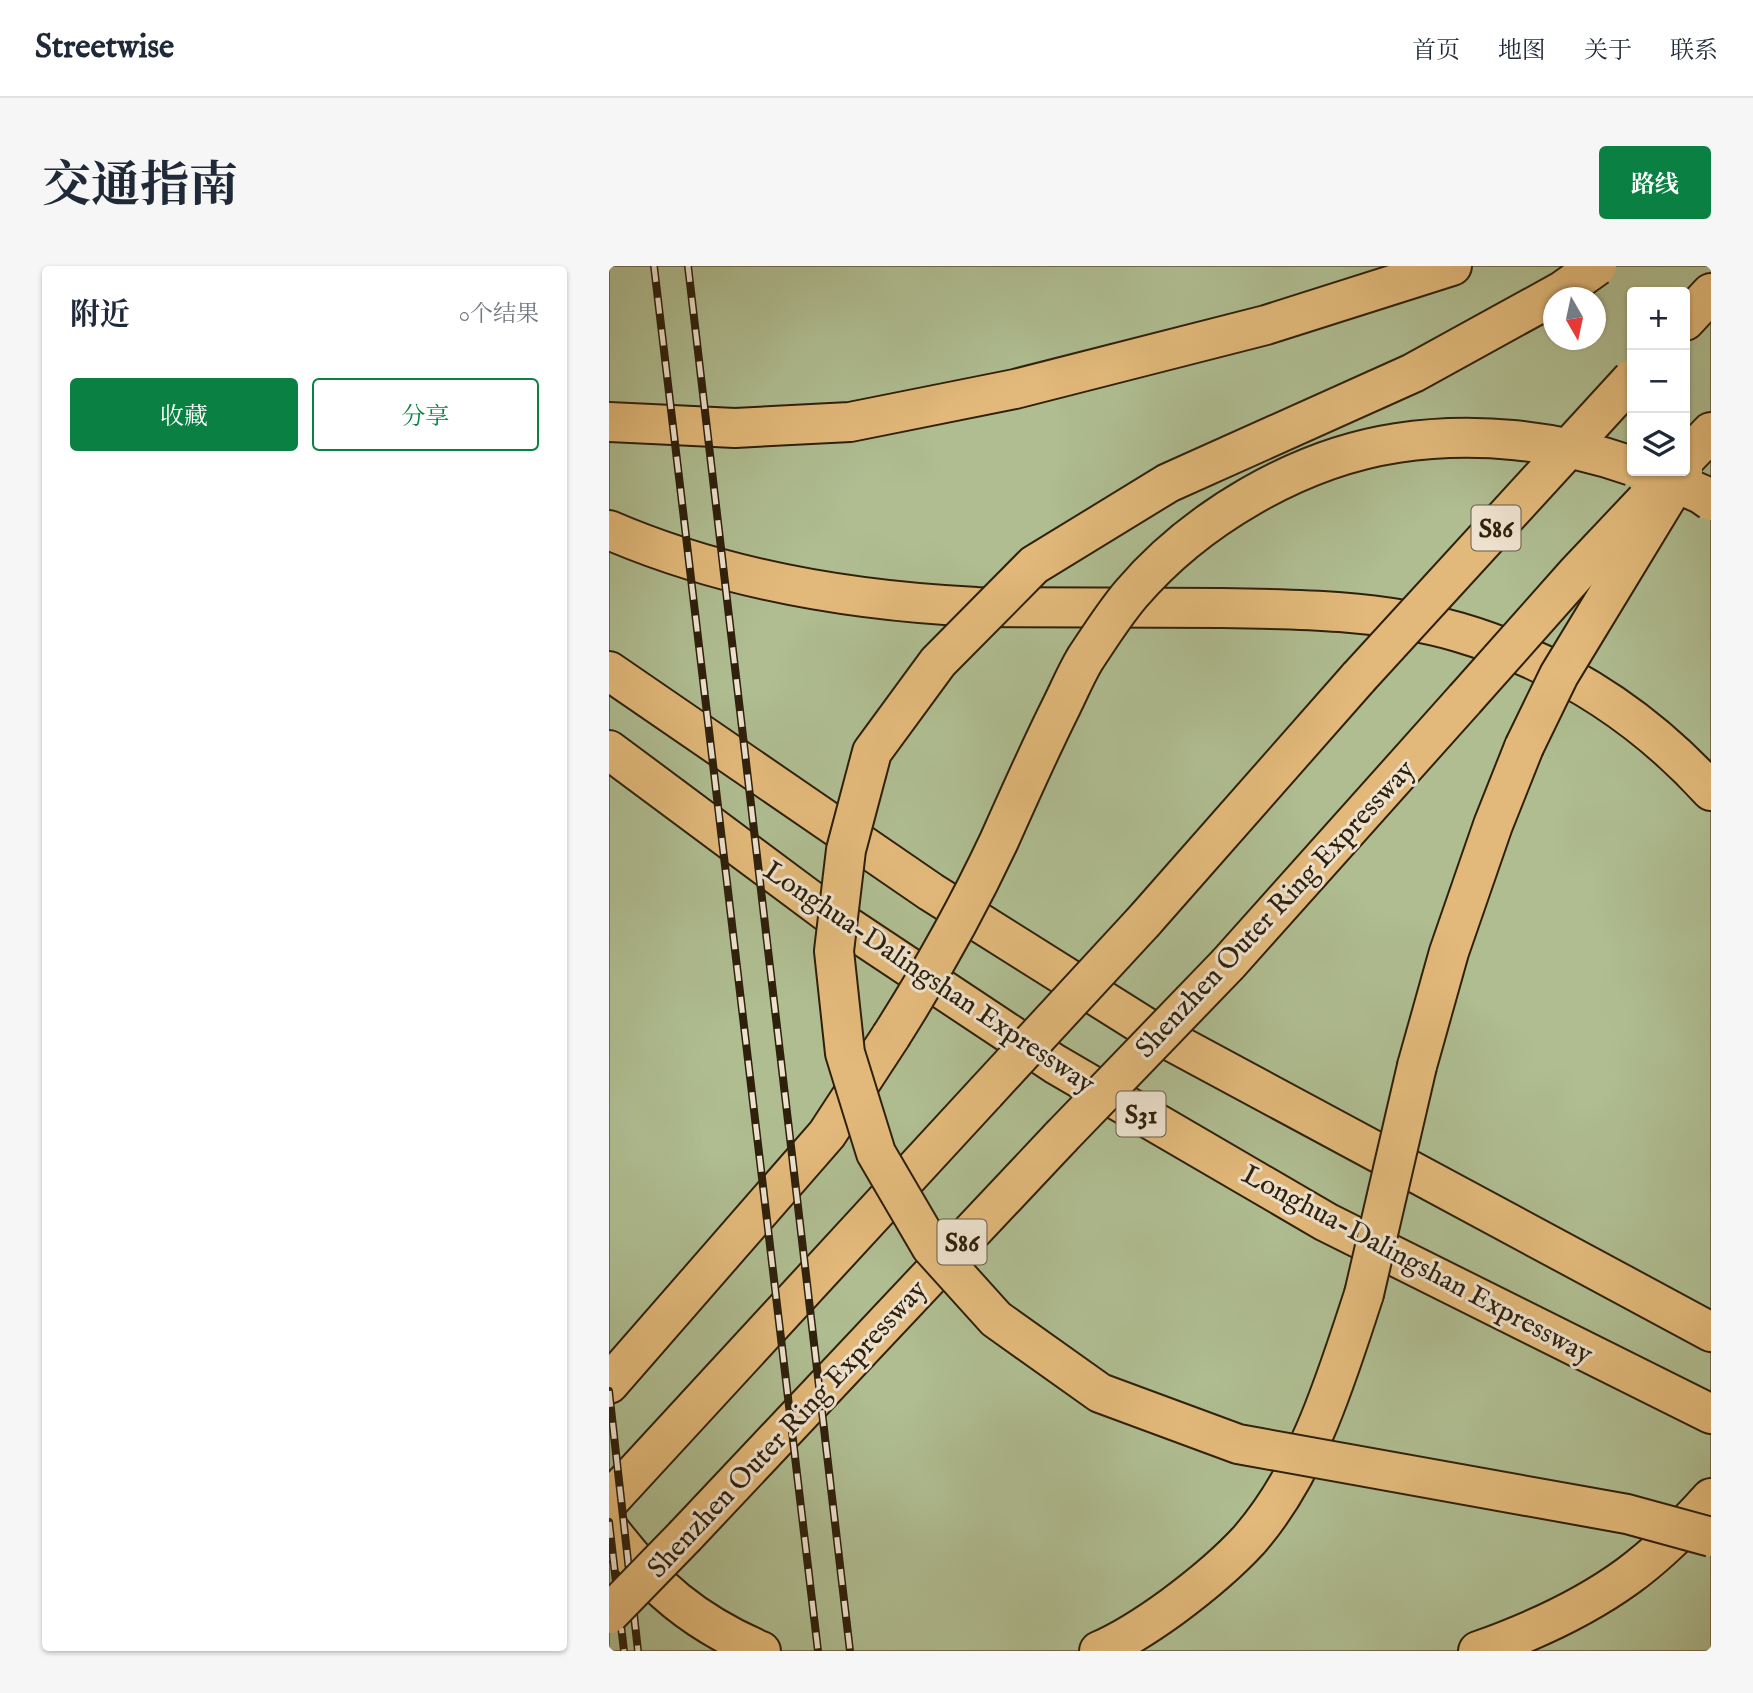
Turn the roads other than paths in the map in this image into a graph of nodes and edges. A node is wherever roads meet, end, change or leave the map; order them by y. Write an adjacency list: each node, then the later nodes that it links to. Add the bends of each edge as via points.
1 (1452, 266): 6 (highway, via 1253,328 1015,388 850,422 735,428)
2 (1597, 266): 22 (highway, bridge, via 1562,291 1413,373 1168,483 1034,565 938,663 872,752 846,850 834,951 845,1053 876,1153 931,1247 996,1319 1100,1392 1238,1444 1627,1514)
3 (1711, 293): 4 (highway)
4 (1690, 316)
5 (1627, 384): 20 (highway, S86, bridge, via 1144,921)
6 (609, 422)
7 (1694, 454): 25 (highway, bridge, via 1559,675 1493,825 1449,952 1417,1066 1364,1294 1312,1438 1281,1496 1248,1540 1199,1587)
8 (1627, 464): 17 (highway, bridge, via 1531,442 1465,437 1396,443 1338,458 1285,479 1232,506 1181,544 1130,595 1083,662 958,925 827,1134)
9 (1660, 476): 11 (highway, bridge)
10 (1669, 476): 23 (highway, Shenzhen Outer Ring Expressway / S86, bridge, via 1576,573 1228,964)
11 (1711, 501)
12 (609, 530): 15 (highway, via 667,553 739,573 807,589 926,605 1293,608 1376,615 1457,632 1556,670 1613,704 1658,738)
13 (609, 671): 16 (highway, via 931,892 1152,1031)
14 (609, 750): 18 (highway, Longhua-Dalingshan Expressway / S31, via 832,916 1055,1064 1327,1222)
15 (1711, 791)
16 (1711, 1332)
17 (609, 1384)
18 (1711, 1414)
19 (1711, 1498): 26 (highway, via 1628,1576 1571,1610)
20 (609, 1501)
21 (609, 1529): 24 (highway, via 635,1563 680,1605 724,1635)
22 (1711, 1538)
23 (609, 1614)
24 (761, 1651)
25 (1098, 1651)
26 (1478, 1651)

